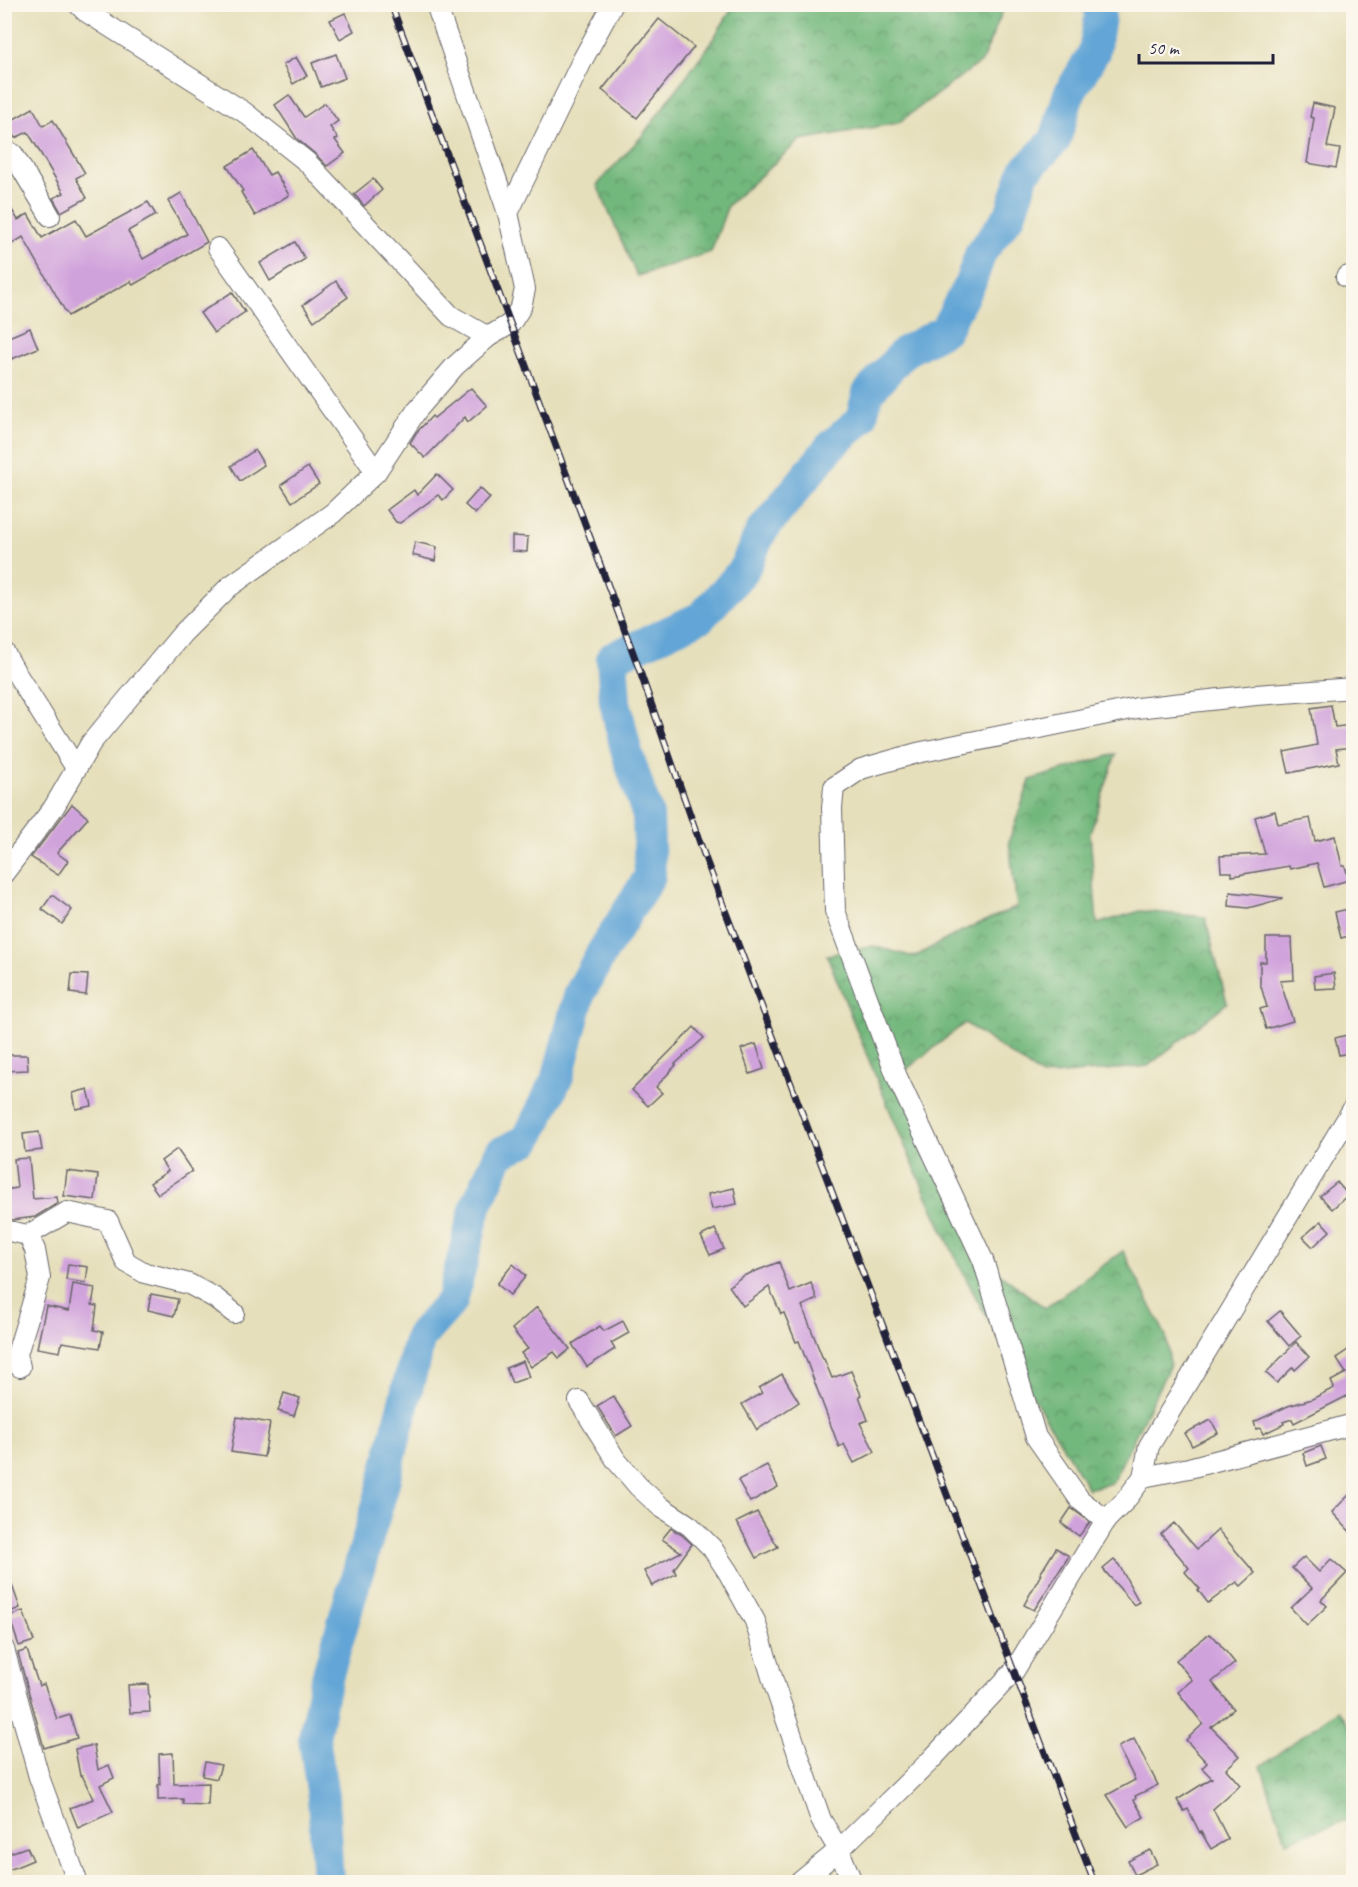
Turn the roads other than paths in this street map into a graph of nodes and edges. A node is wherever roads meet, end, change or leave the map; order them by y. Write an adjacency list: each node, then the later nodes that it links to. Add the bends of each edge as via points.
1 (78, 4): 8 (street, via 244,112 307,162 451,316)
2 (436, 4): 5 (street)
3 (613, 4): 5 (street)
4 (4, 150): 6 (street, via 13,154)
5 (508, 213): 8 (street, via 525,289 521,307 510,324)
6 (50, 216)
7 (218, 248): 9 (street)
8 (488, 337): 9 (street, via 454,366 417,410)
9 (376, 472): 12 (street, via 333,513 223,592 171,646 91,743)
10 (4, 652): 12 (street)
11 (1353, 688): 22 (street, via 1137,708 917,753 861,769 834,787 835,911 897,1077 982,1260 1036,1437 1080,1500)
12 (76, 768): 13 (street, via 54,807)
13 (4, 873)
14 (1353, 1107): 21 (street, via 1149,1446)
15 (4, 1230): 16 (street)
16 (28, 1235): 17 (street, via 67,1212 108,1221 126,1262 145,1273 189,1284); 18 (street, via 40,1278 17,1354)
17 (234, 1313)
18 (20, 1367)
19 (579, 1401): 24 (street, via 616,1460 638,1486 690,1526 728,1572 755,1621 821,1820)
20 (1353, 1424): 21 (street)
21 (1143, 1477): 22 (street)
22 (1106, 1520): 24 (street, via 1014,1671)
23 (5, 1653): 25 (street, via 39,1777)
24 (839, 1850): 26 (street); 27 (street)
25 (76, 1882)
26 (800, 1882)
27 (852, 1882)

